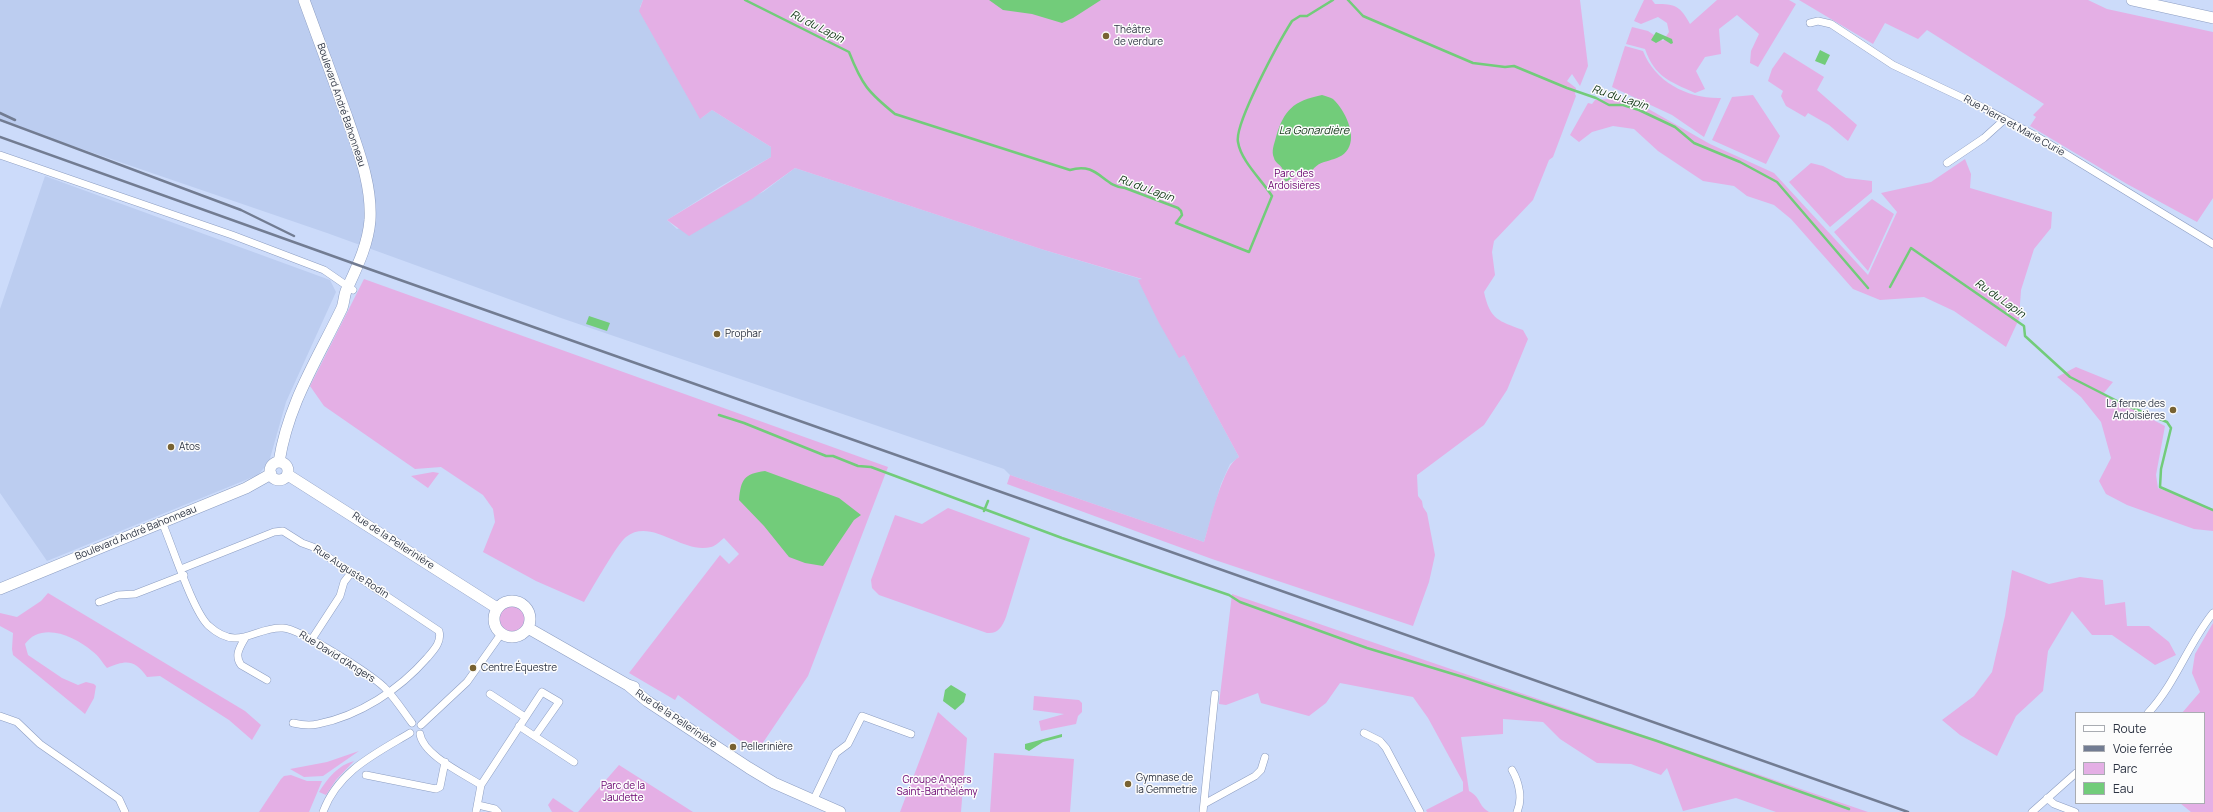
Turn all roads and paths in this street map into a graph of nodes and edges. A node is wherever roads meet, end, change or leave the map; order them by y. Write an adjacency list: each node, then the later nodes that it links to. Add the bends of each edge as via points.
1 (304, 0): 9 (street, Boulevard André Bahonneau, via 356,142 366,178 370,215 366,248 362,253)
2 (2132, 0): 3 (street)
3 (2213, 18)
4 (1810, 23): 5 (street, Rue Pierre et Marie Curie, via 1818,21 1831,24 1893,65)
5 (2005, 118): 7 (street, via 1984,138); 8 (street, Rue Pierre et Marie Curie)
6 (0, 155): 9 (street, via 324,270)
7 (1947, 163)
8 (2213, 244)
9 (351, 289): 10 (street, Boulevard André Bahonneau, via 301,387)
10 (279, 462): 11 (street, via 272,466); 12 (street, via 287,466)
11 (271, 474): 12 (street, via 280,480); 13 (street, Boulevard André Bahonneau, via 246,488)
12 (288, 475): 18 (street, Rue de la Pellerinière)
13 (162, 522): 14 (street, Rue David d’Angers); 16 (street, Boulevard André Bahonneau)
14 (182, 572): 15 (street, Rue Auguste Rodin, via 280,531 302,544 313,547); 17 (street, via 135,594 118,595); 22 (street, Rue David d’Angers, via 200,616 208,625 224,635)
15 (351, 573): 23 (street, via 344,582 340,596); 25 (street, Rue Auguste Rodin, via 439,631 439,643 431,654)
16 (0, 589)
17 (99, 602)
18 (497, 608): 20 (street, via 509,601 522,604 530,614); 21 (street, via 494,620)
19 (2213, 613): 28 (street, via 2198,634 2168,689)
20 (528, 628): 21 (street, via 517,637); 48 (street, Rue de la Pellerinière, via 673,709 726,751 774,783)
21 (501, 634): 33 (street, via 467,682)
22 (245, 638): 23 (street, Rue David d’Angers, via 269,629 284,628 298,631); 24 (street, via 238,653 238,660 241,665)
23 (312, 639): 25 (street, Rue David d’Angers)
24 (267, 680)
25 (389, 692): 31 (street, via 357,711 331,721 312,725); 32 (street, Rue David d’Angers)
26 (490, 694): 30 (street)
27 (1215, 694): 49 (street)
28 (2149, 712)
29 (0, 716): 51 (street, via 17,722 40,744 119,799)
30 (524, 717): 34 (street); 39 (street, via 542,692 559,702)
31 (293, 723)
32 (412, 723): 33 (street, via 417,722); 36 (street, via 409,728)
33 (421, 725): 37 (street)
34 (519, 726): 39 (street); 46 (street)
35 (1364, 733): 56 (street, via 1380,741 1386,748)
36 (410, 734): 37 (street); 52 (street, via 353,768 335,789)
37 (420, 734): 41 (street, via 426,748)
38 (911, 734): 48 (street, via 862,716 848,744 836,753)
39 (535, 736): 42 (street)
40 (1265, 757): 49 (street, via 1261,770 1255,776)
41 (445, 762): 45 (street, via 440,787 436,789); 46 (street)
42 (574, 762)
43 (1512, 770): 57 (street, via 1519,790)
44 (2075, 774): 47 (street)
45 (366, 775)
46 (481, 785): 50 (street)
47 (2047, 798): 58 (street); 59 (street, via 2054,804)
48 (813, 801): 54 (street, Rue de la Pellerinière)
49 (1204, 804): 55 (street)
50 (477, 808): 53 (street, via 495,809)
51 (125, 812)
52 (324, 812)
53 (498, 812)
54 (840, 812)
55 (1203, 812)
56 (1420, 812)
57 (1517, 812)
58 (2032, 812)
59 (2075, 812)

